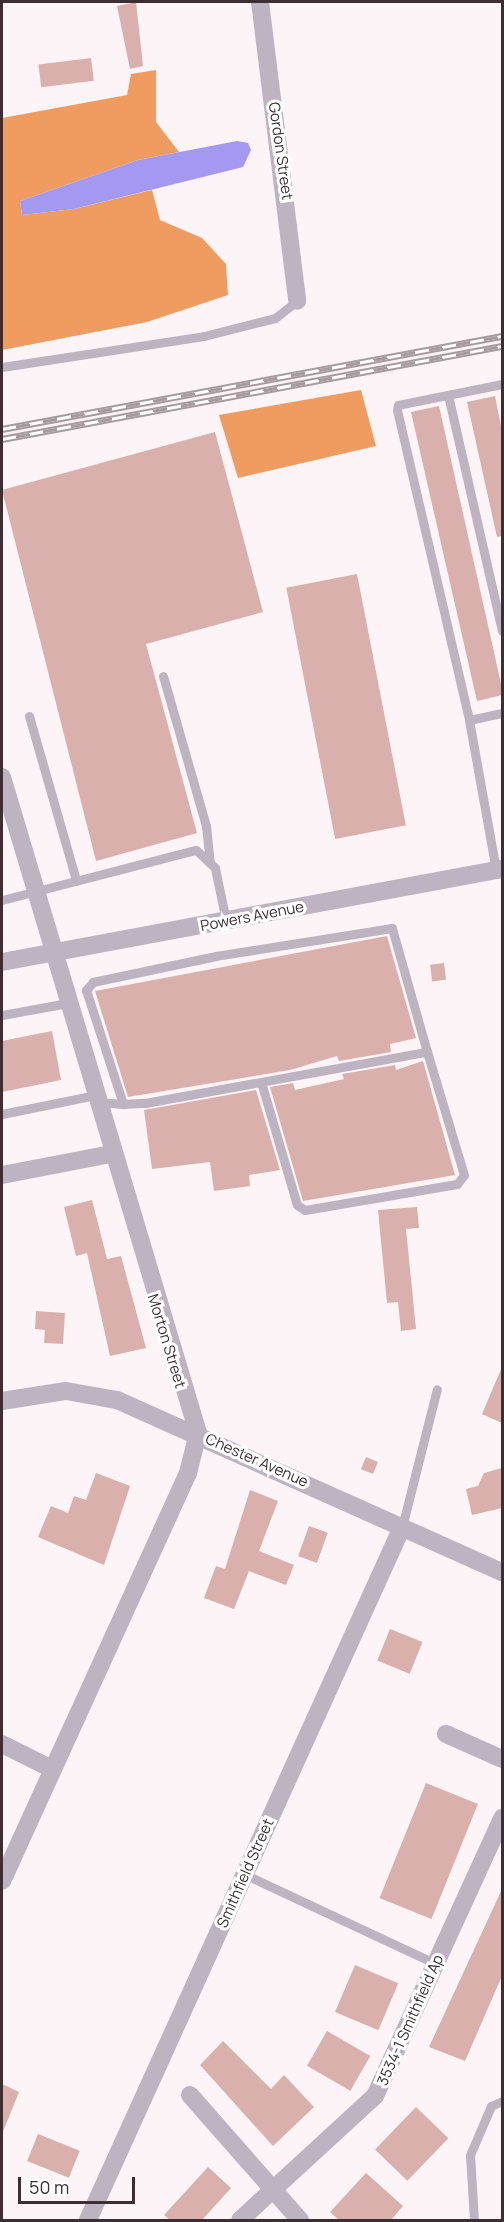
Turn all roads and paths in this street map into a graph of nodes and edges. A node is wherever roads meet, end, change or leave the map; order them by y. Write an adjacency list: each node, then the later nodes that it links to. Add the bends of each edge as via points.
1 (260, 2): 2 (street, Gordon Street)
2 (297, 301): 3 (lane, via 276,318 204,336)
3 (2, 368)
4 (502, 384): 5 (lane)
5 (448, 395): 6 (lane); 10 (lane, via 398,405 397,410)
6 (502, 632)
7 (163, 676): 12 (lane, via 206,826)
8 (502, 713): 10 (lane)
9 (29, 716): 14 (lane)
10 (469, 720): 13 (lane)
11 (2, 777): 15 (street, Morton Street)
12 (210, 862): 14 (lane, via 196,850); 17 (lane)
13 (499, 869): 17 (street, Powers Avenue)
14 (76, 880): 15 (lane)
15 (35, 892): 16 (lane); 18 (street, Morton Street)
16 (2, 900)
17 (226, 921): 18 (street, Powers Avenue)
18 (51, 953): 19 (street, Powers Avenue); 20 (street, Morton Street)
19 (2, 962)
20 (68, 1003): 21 (lane); 24 (street, Morton Street)
21 (2, 1015)
22 (427, 1052): 23 (lane); 23 (lane, via 464,1175 457,1184 305,1210 297,1205); 25 (lane, via 392,928 385,925 93,982 86,990)
23 (261, 1082): 25 (lane)
24 (96, 1099): 25 (lane); 26 (lane); 27 (street, Morton Street)
25 (123, 1104)
26 (2, 1114)
27 (111, 1154): 28 (street); 31 (street, Morton Street)
28 (2, 1175)
29 (437, 1389): 32 (lane)
30 (2, 1401): 31 (street, Chester Avenue, via 66,1391 102,1395)
31 (198, 1433): 32 (street, Chester Avenue); 37 (street, via 188,1473)
32 (402, 1527): 33 (street, Chester Avenue); 39 (street, Smithfield Street)
33 (502, 1572)
34 (446, 1734): 36 (street)
35 (2, 1744): 37 (street)
36 (502, 1759)
37 (52, 1769): 40 (street)
38 (502, 1818): 41 (street, 3534-1 Smithfield Ap)
39 (244, 1874): 41 (lane); 45 (street, Smithfield Street)
40 (2, 1881)
41 (436, 1964): 44 (street, 3534-1 Smithfield Ap, via 375,2096)
42 (190, 2095): 44 (street)
43 (502, 2101): 48 (lane, via 491,2106 470,2156)
44 (274, 2190): 46 (street, 3534-1 Smithfield Ap); 47 (street)
45 (88, 2220)
46 (240, 2220)
47 (300, 2220)
48 (474, 2220)

